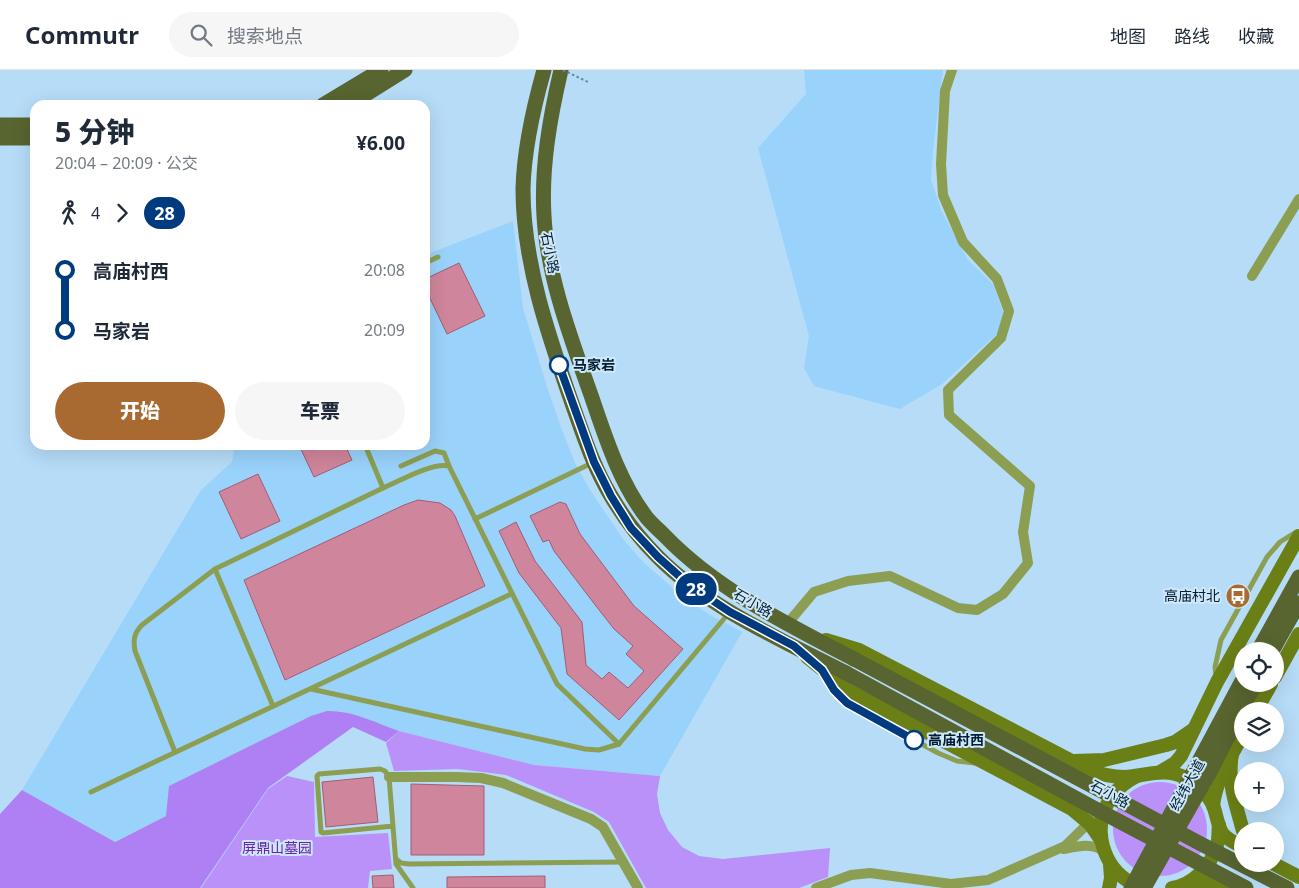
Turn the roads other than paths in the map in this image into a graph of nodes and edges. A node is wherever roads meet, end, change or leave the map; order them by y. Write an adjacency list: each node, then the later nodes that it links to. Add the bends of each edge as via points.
1 (381, 70): 8 (main road)
2 (415, 70): 7 (main road)
3 (544, 70): 20 (main road, 石小路, via 528,131 525,160 523,190 527,237 544,316)
4 (562, 70): 10 (main road, 石小路)
5 (570, 70): 10 (main road)
6 (952, 70): 32 (street, via 945,91 942,195 963,242 997,279 1009,311 1001,338 948,390 949,415 1030,486 1023,532 1028,563 1003,594 977,610 958,608 890,576 848,581 814,592)
7 (400, 73): 9 (main road)
8 (331, 100)
9 (357, 100)
10 (554, 100): 32 (main road, 石小路, via 543,191 547,243 577,354 612,455 647,518 674,545 738,595)
11 (0, 125): 12 (main road)
12 (30, 125)
13 (0, 138): 14 (main road)
14 (30, 138)
15 (1299, 198): 18 (street)
16 (438, 257): 17 (lane)
17 (430, 261)
18 (1252, 276)
19 (367, 450): 23 (lane)
20 (594, 462): 24 (lane); 31 (main road, 石小路, via 636,534 688,584)
21 (401, 466): 22 (lane, via 440,451)
22 (449, 466): 23 (lane, via 432,467); 24 (lane)
23 (383, 488): 27 (lane)
24 (475, 519): 29 (lane)
25 (1299, 530): 39 (lane, via 1273,548 1222,640 1215,667)
26 (1299, 536): 39 (street)
27 (214, 569): 43 (lane); 48 (lane, via 142,625 133,642)
28 (1299, 578): 35 (main road)
29 (511, 594): 40 (lane); 45 (lane, via 557,684)
30 (1299, 603): 36 (main road)
31 (730, 612): 37 (main road, 石小路); 45 (lane)
32 (788, 623): 34 (main road, 石小路)
33 (1299, 634): 38 (street)
34 (809, 636): 50 (street, via 859,650); 83 (main road, 石小路, bridge)
35 (1263, 642)
36 (1277, 642)
37 (794, 646): 59 (street, via 851,692 1072,809); 82 (main road, 石小路, bridge)
38 (1284, 661)
39 (1217, 682): 44 (street)
40 (311, 688): 43 (lane); 45 (lane, via 585,749 604,749)
41 (1237, 692): 76 (main road, 经纬大道, bridge)
42 (1252, 692): 77 (main road, 经纬大道, bridge)
43 (273, 706): 48 (lane)
44 (1194, 729): 46 (street); 50 (street, via 1166,745 1104,760)
45 (620, 744)
46 (1186, 746): 51 (street, via 1175,763); 52 (street, via 1184,759 1188,768 1209,778)
47 (1234, 750): 49 (street)
48 (175, 752): 55 (lane)
49 (1232, 754): 52 (street); 58 (street, via 1230,784)
50 (1070, 760): 53 (street, via 1101,774)
51 (1160, 772): 53 (street); 56 (street, via 1186,778 1202,790)
52 (1223, 772): 56 (street)
53 (1138, 776): 57 (street, via 1115,792)
54 (389, 777): 61 (lane); 61 (lane, via 380,769 319,774 316,778 321,832); 67 (street, via 481,778 503,783 591,819 603,827)
55 (91, 792)
56 (1213, 806): 60 (street)
57 (1105, 808): 59 (street); 63 (street)
58 (1241, 822)
59 (1090, 824): 63 (street); 64 (street)
60 (1219, 825): 62 (street, via 1226,837); 71 (street, via 1217,845 1210,863)
61 (393, 826): 66 (lane)
62 (1234, 842)
63 (1103, 846): 64 (street, via 1087,845); 68 (street)
64 (1056, 851): 74 (street, via 988,880 951,884 870,873 851,874)
65 (1234, 857): 81 (street, via 1226,866 1225,875)
66 (396, 859): 67 (lane, via 409,864); 72 (lane, via 396,864)
67 (623, 862): 73 (street)
68 (1110, 864): 75 (street); 78 (street, via 1122,877)
69 (1284, 869): 70 (street)
70 (1298, 876)
71 (1188, 883): 79 (street); 80 (street, via 1209,883)
72 (413, 888)
73 (638, 888)
74 (816, 888)
75 (1109, 888)
76 (1131, 888)
77 (1144, 888)
78 (1148, 888)
79 (1172, 888)
80 (1223, 888)
81 (1230, 888)
82 (1246, 888)
83 (1287, 888)

